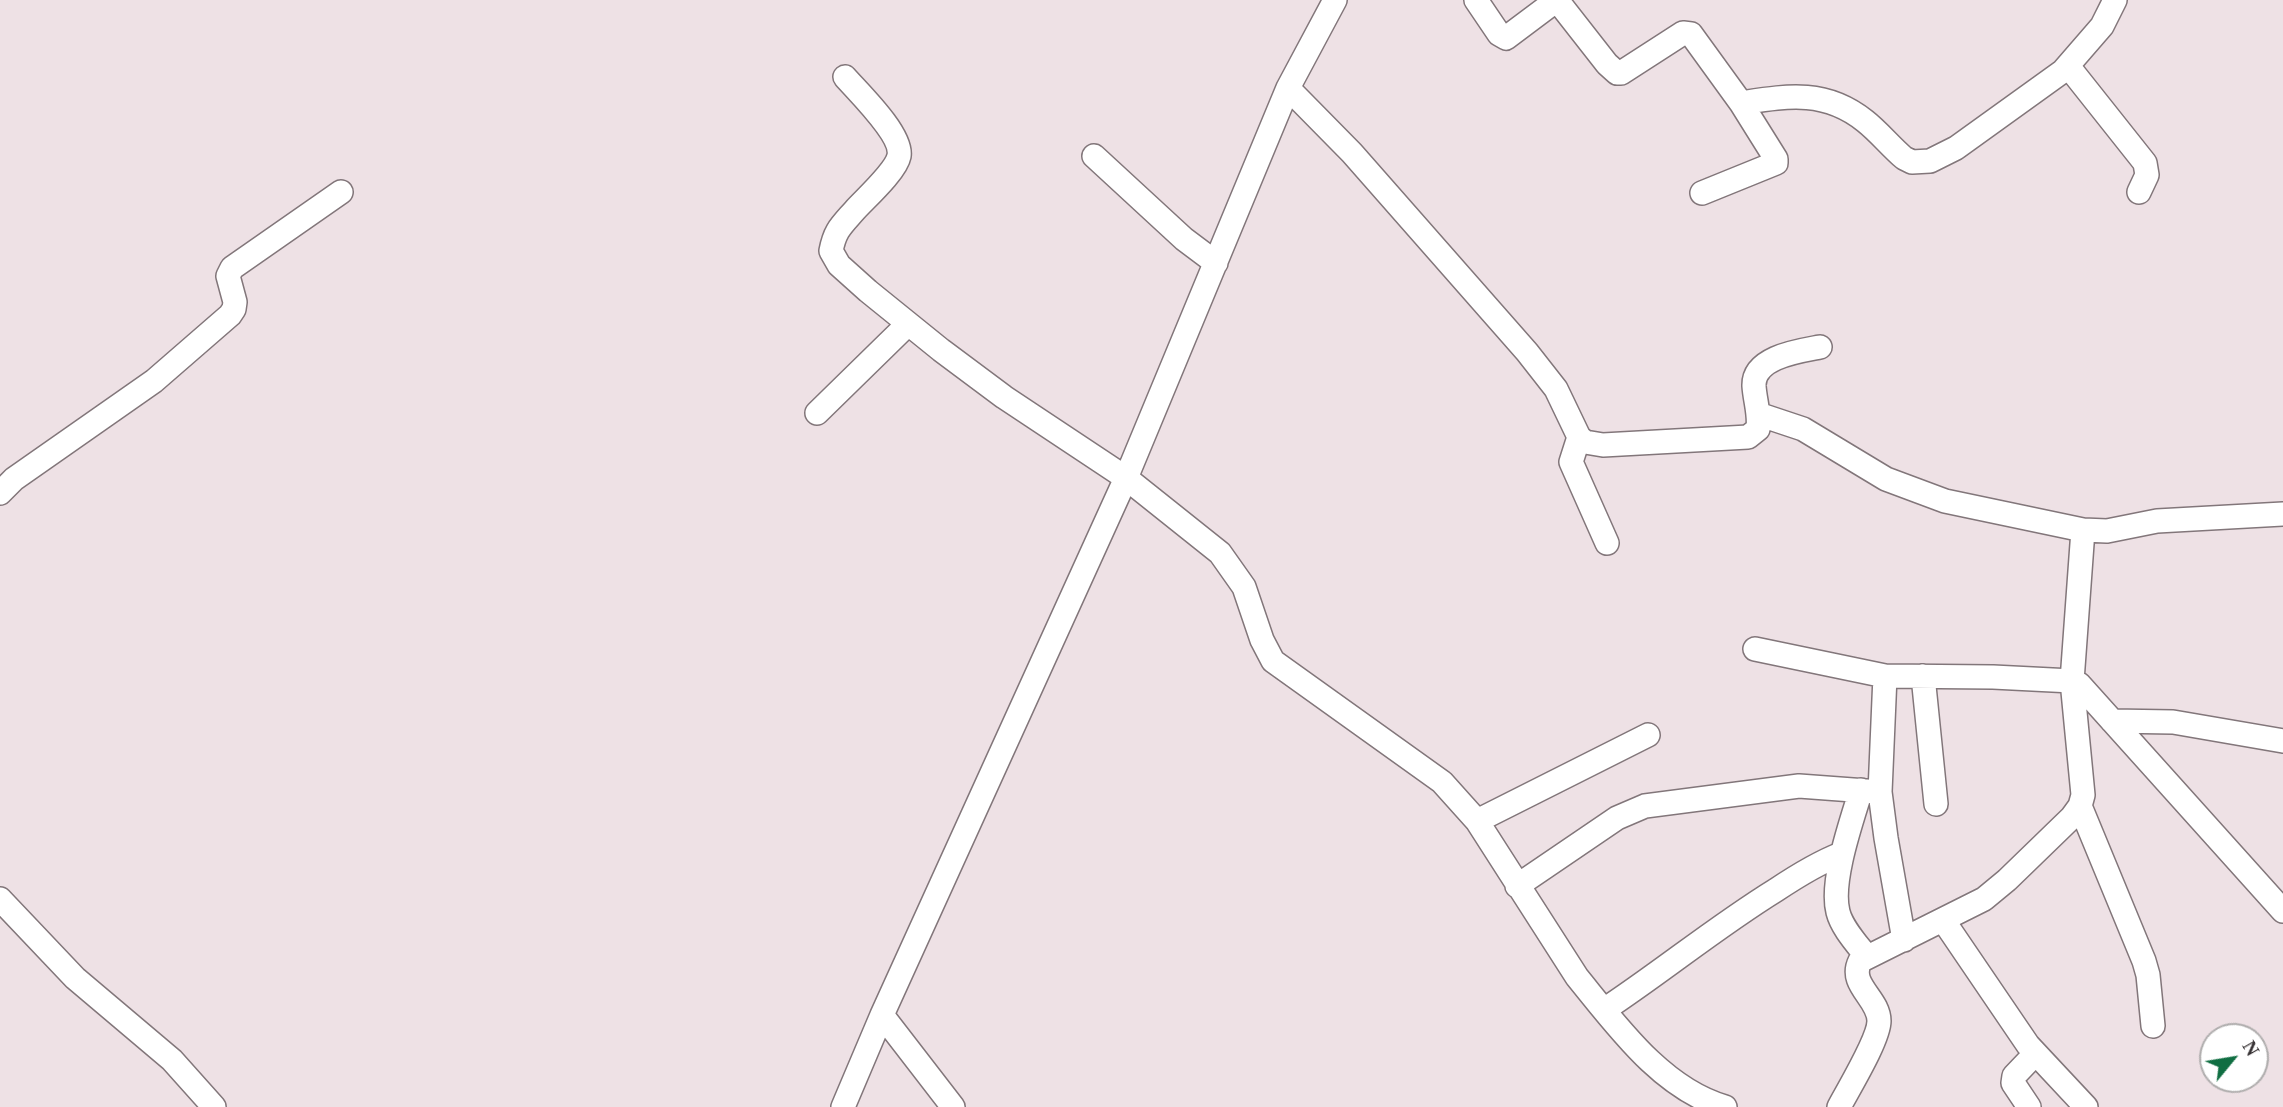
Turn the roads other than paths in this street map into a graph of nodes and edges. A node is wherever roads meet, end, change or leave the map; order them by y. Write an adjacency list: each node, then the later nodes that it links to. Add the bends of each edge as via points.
1 (1335, 0): 6 (street)
2 (1476, 0): 7 (street, via 1506,38 1557,2 1617,74 1689,33)
3 (2115, 0): 4 (street, via 2102,26)
4 (2068, 66): 7 (street, via 1956,148 1930,160 1904,158 1864,120 1825,99 1784,97); 10 (street, via 2145,163 2147,175)
5 (845, 77): 13 (street, via 887,125 899,156 834,234 831,251 839,265)
6 (1288, 88): 12 (street); 17 (street, via 1352,153 1527,352 1556,389)
7 (1741, 103): 11 (street, via 1776,163)
8 (1094, 156): 12 (street, via 1184,239)
9 (341, 192): 19 (street, via 232,268 228,276 234,309 199,342)
10 (2138, 192)
11 (1702, 193)
12 (1216, 262): 18 (street)
13 (908, 324): 15 (street); 18 (street, via 1004,397)
14 (1819, 347): 16 (street, via 1779,356 1760,370 1754,381)
15 (817, 413)
16 (1758, 414): 17 (street, via 1758,429 1748,437 1602,445); 21 (street, via 1803,429 1886,479 1927,494)
17 (1579, 437): 22 (street, via 1571,461)
18 (1126, 478): 33 (street, via 1227,562 1244,587 1273,661 1442,782); 42 (street)
19 (0, 493)
20 (2283, 514): 21 (street)
21 (2083, 530): 26 (street)
22 (1607, 543)
23 (1755, 649): 24 (street)
24 (1885, 676): 25 (street); 30 (street)
25 (1923, 676): 26 (street); 31 (street)
26 (2072, 681): 27 (street, via 2087,690); 32 (street, via 2083,794)
27 (2112, 722): 29 (street, via 2173,722); 37 (street)
28 (1648, 735): 33 (street)
29 (2283, 741)
30 (1870, 791): 34 (street); 35 (street, via 1799,786 1645,806 1617,818); 39 (street, via 1885,838)
31 (1936, 804)
32 (2080, 806): 38 (street, via 1984,899); 43 (street, via 2144,961)
33 (1477, 821): 35 (street)
34 (1841, 854): 40 (street, via 1838,912); 41 (street, via 1815,865 1734,916)
35 (1517, 886): 41 (street)
36 (0, 899): 45 (street, via 75,978 172,1060)
37 (2283, 911)
38 (1943, 920): 39 (street); 44 (street)
39 (1904, 940): 40 (street)
40 (1867, 957): 49 (street, via 1856,968 1857,979 1877,1009 1879,1025)
41 (1604, 1010): 48 (street, via 1671,1081)
42 (882, 1015): 46 (street); 47 (street)
43 (2153, 1026)
44 (2035, 1054): 50 (street, via 2013,1083); 51 (street)
45 (214, 1107)
46 (843, 1107)
47 (953, 1107)
48 (1725, 1107)
49 (1839, 1107)
50 (2029, 1107)
51 (2086, 1107)

